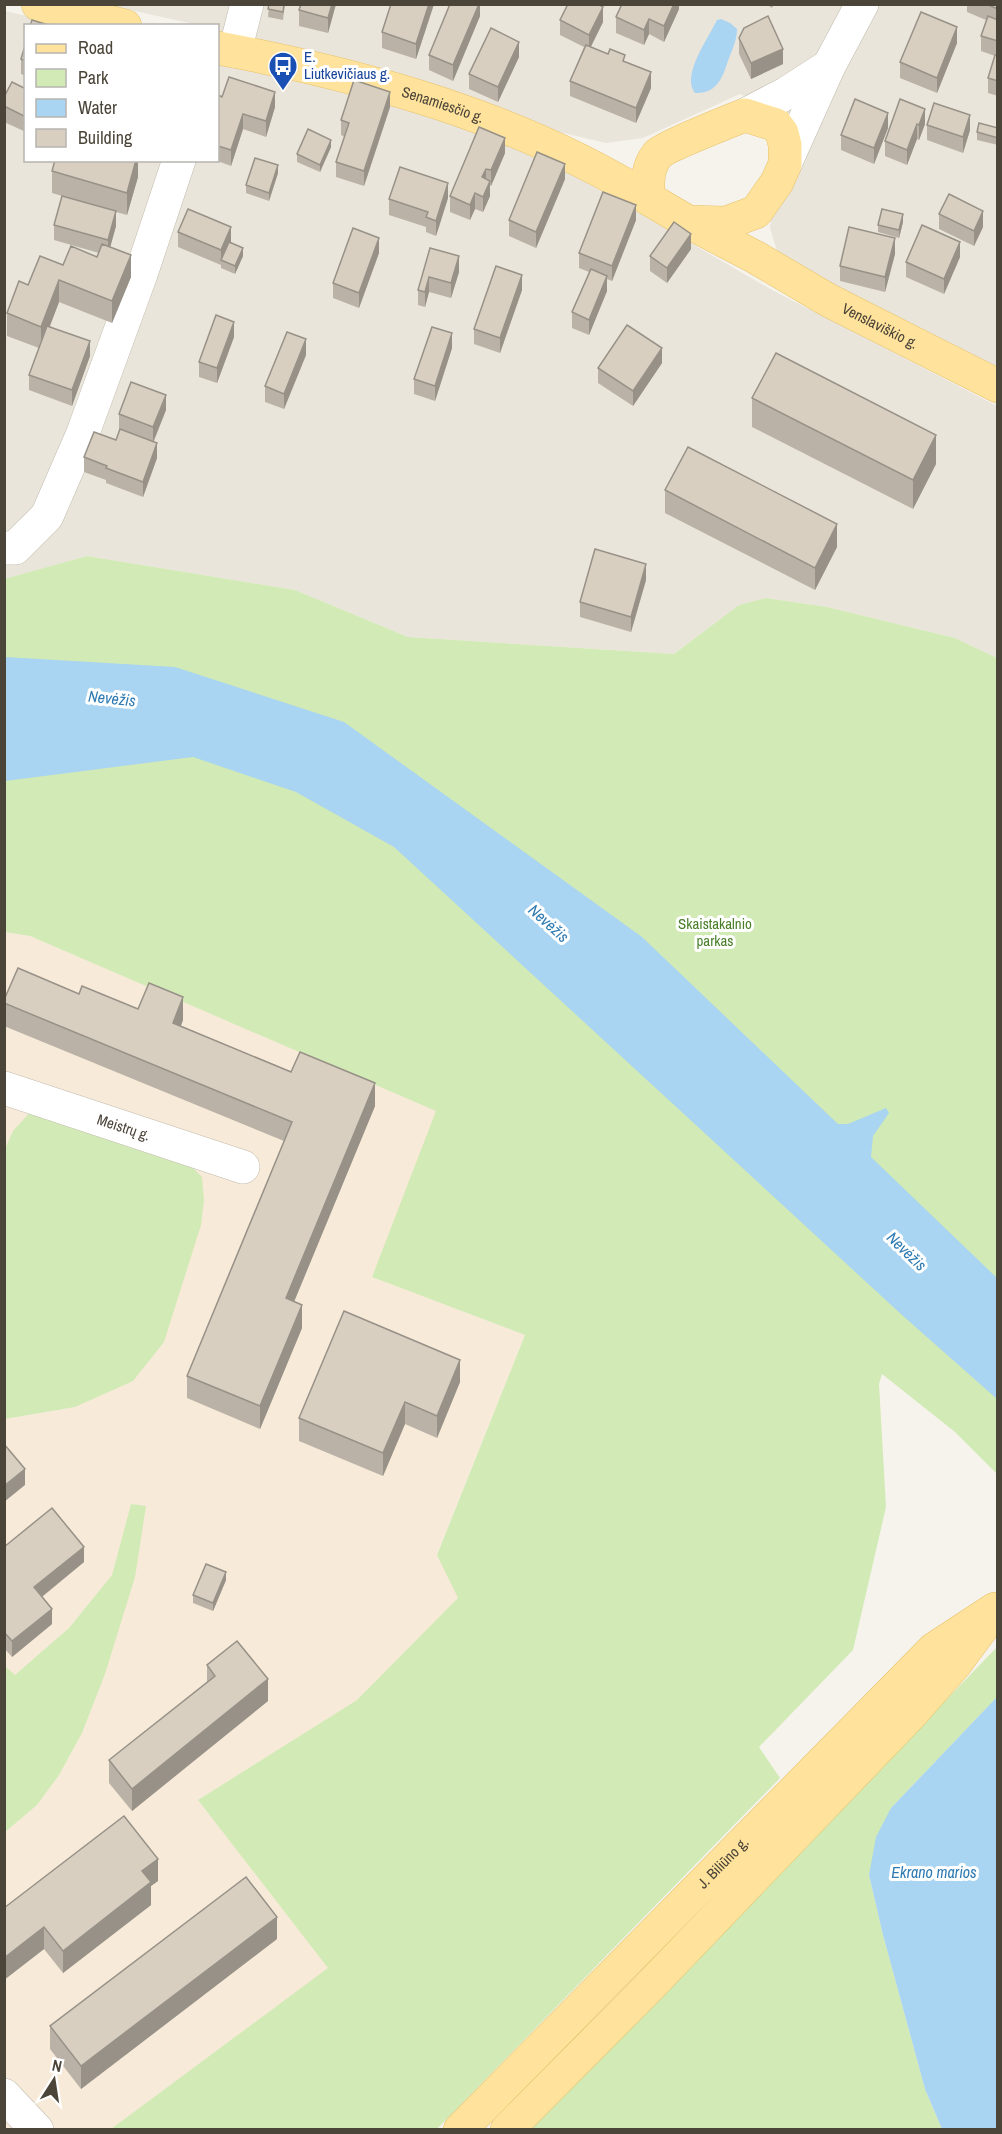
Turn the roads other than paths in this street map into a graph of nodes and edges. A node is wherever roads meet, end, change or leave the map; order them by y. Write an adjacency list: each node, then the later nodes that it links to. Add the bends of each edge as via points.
1 (38, 4): 4 (main road)
2 (247, 4): 5 (street)
3 (862, 4): 6 (street)
4 (117, 24)
5 (223, 49): 11 (main road, Senamiesčio g., via 357,78 427,99 531,138)
6 (829, 66): 7 (street); 10 (street)
7 (745, 115): 8 (main road); 10 (main road, via 776,125 785,146)
8 (660, 152): 11 (main road); 12 (main road, via 647,180)
9 (178, 162): 17 (street, via 83,433 47,516 15,548)
10 (785, 164): 13 (main road)
11 (592, 167): 12 (main road, Senamiesčio g.)
12 (649, 199): 14 (main road)
13 (756, 212): 14 (main road, via 726,223); 15 (main road, via 756,230)
14 (688, 222): 15 (main road, Venslaviškio g.)
15 (765, 263): 16 (main road, Venslaviškio g., via 828,300)
16 (998, 386)
17 (4, 548)
18 (4, 1088): 19 (street, Meistrų g.)
19 (243, 1167)
20 (996, 1608): 23 (main road, J. Biliūno g., via 934,1649); 24 (main road, J. Biliūno g., via 956,1663 912,1713)
21 (4, 2096): 22 (street)
22 (37, 2130)
23 (460, 2130)
24 (507, 2130)

